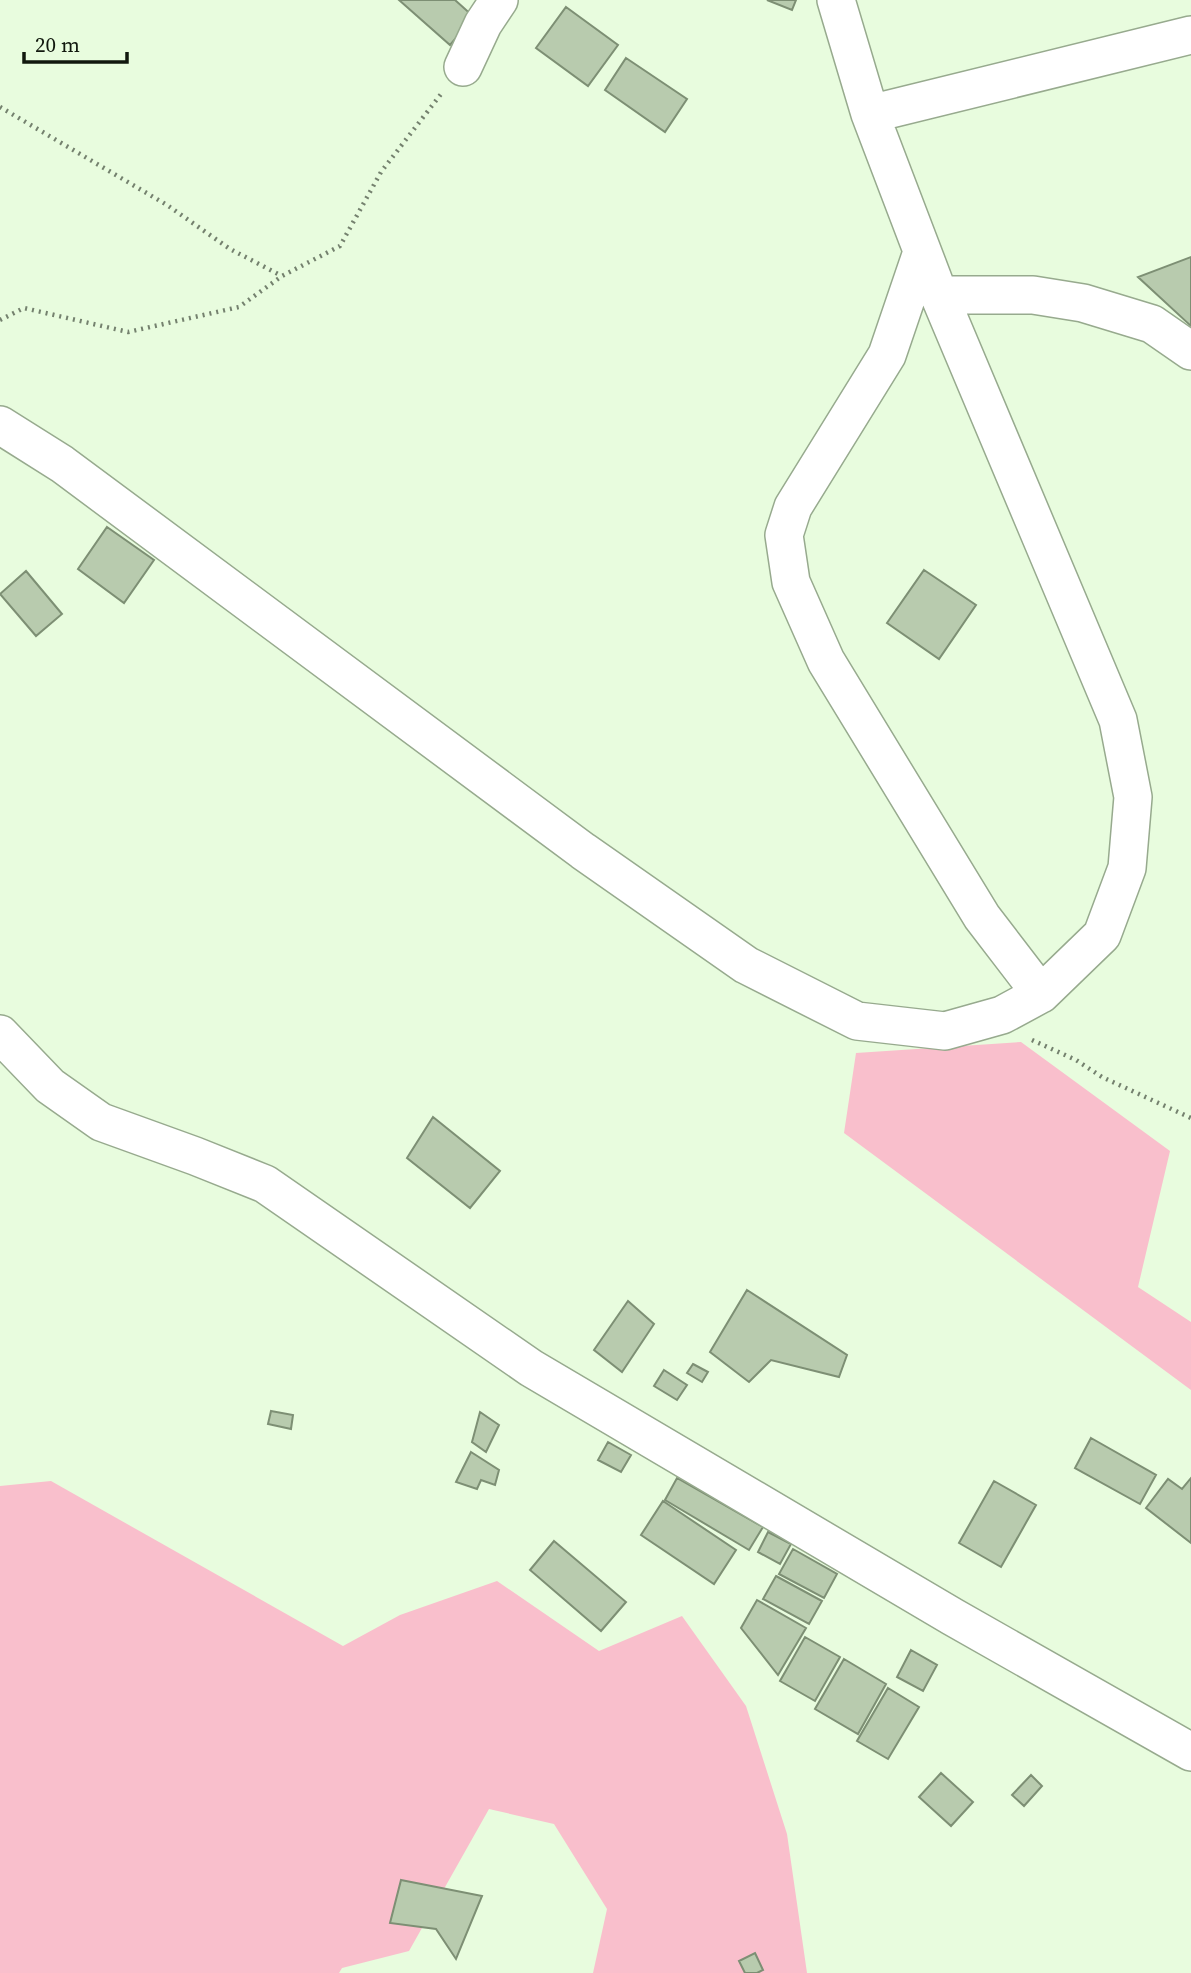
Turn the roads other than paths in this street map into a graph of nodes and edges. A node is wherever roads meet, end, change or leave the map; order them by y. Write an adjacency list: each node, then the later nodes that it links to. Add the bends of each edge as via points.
1 (499, 0): 4 (street)
2 (836, 0): 5 (street)
3 (1191, 35): 5 (street)
4 (463, 67)
5 (870, 114): 6 (street)
6 (922, 252): 7 (street); 10 (street, via 887,355 793,507 784,535 791,582 833,673 982,917)
7 (939, 295): 8 (street, via 1033,295 1083,303 1152,324); 10 (street, via 1118,720 1133,797 1127,869 1102,935)
8 (1191, 351)
9 (0, 425): 10 (street, via 62,464 583,851 746,965 857,1021 946,1031 1002,1015)
10 (1041, 994)
11 (0, 1034): 12 (street, via 50,1086 101,1122 265,1184 531,1368)
12 (1191, 1752)

